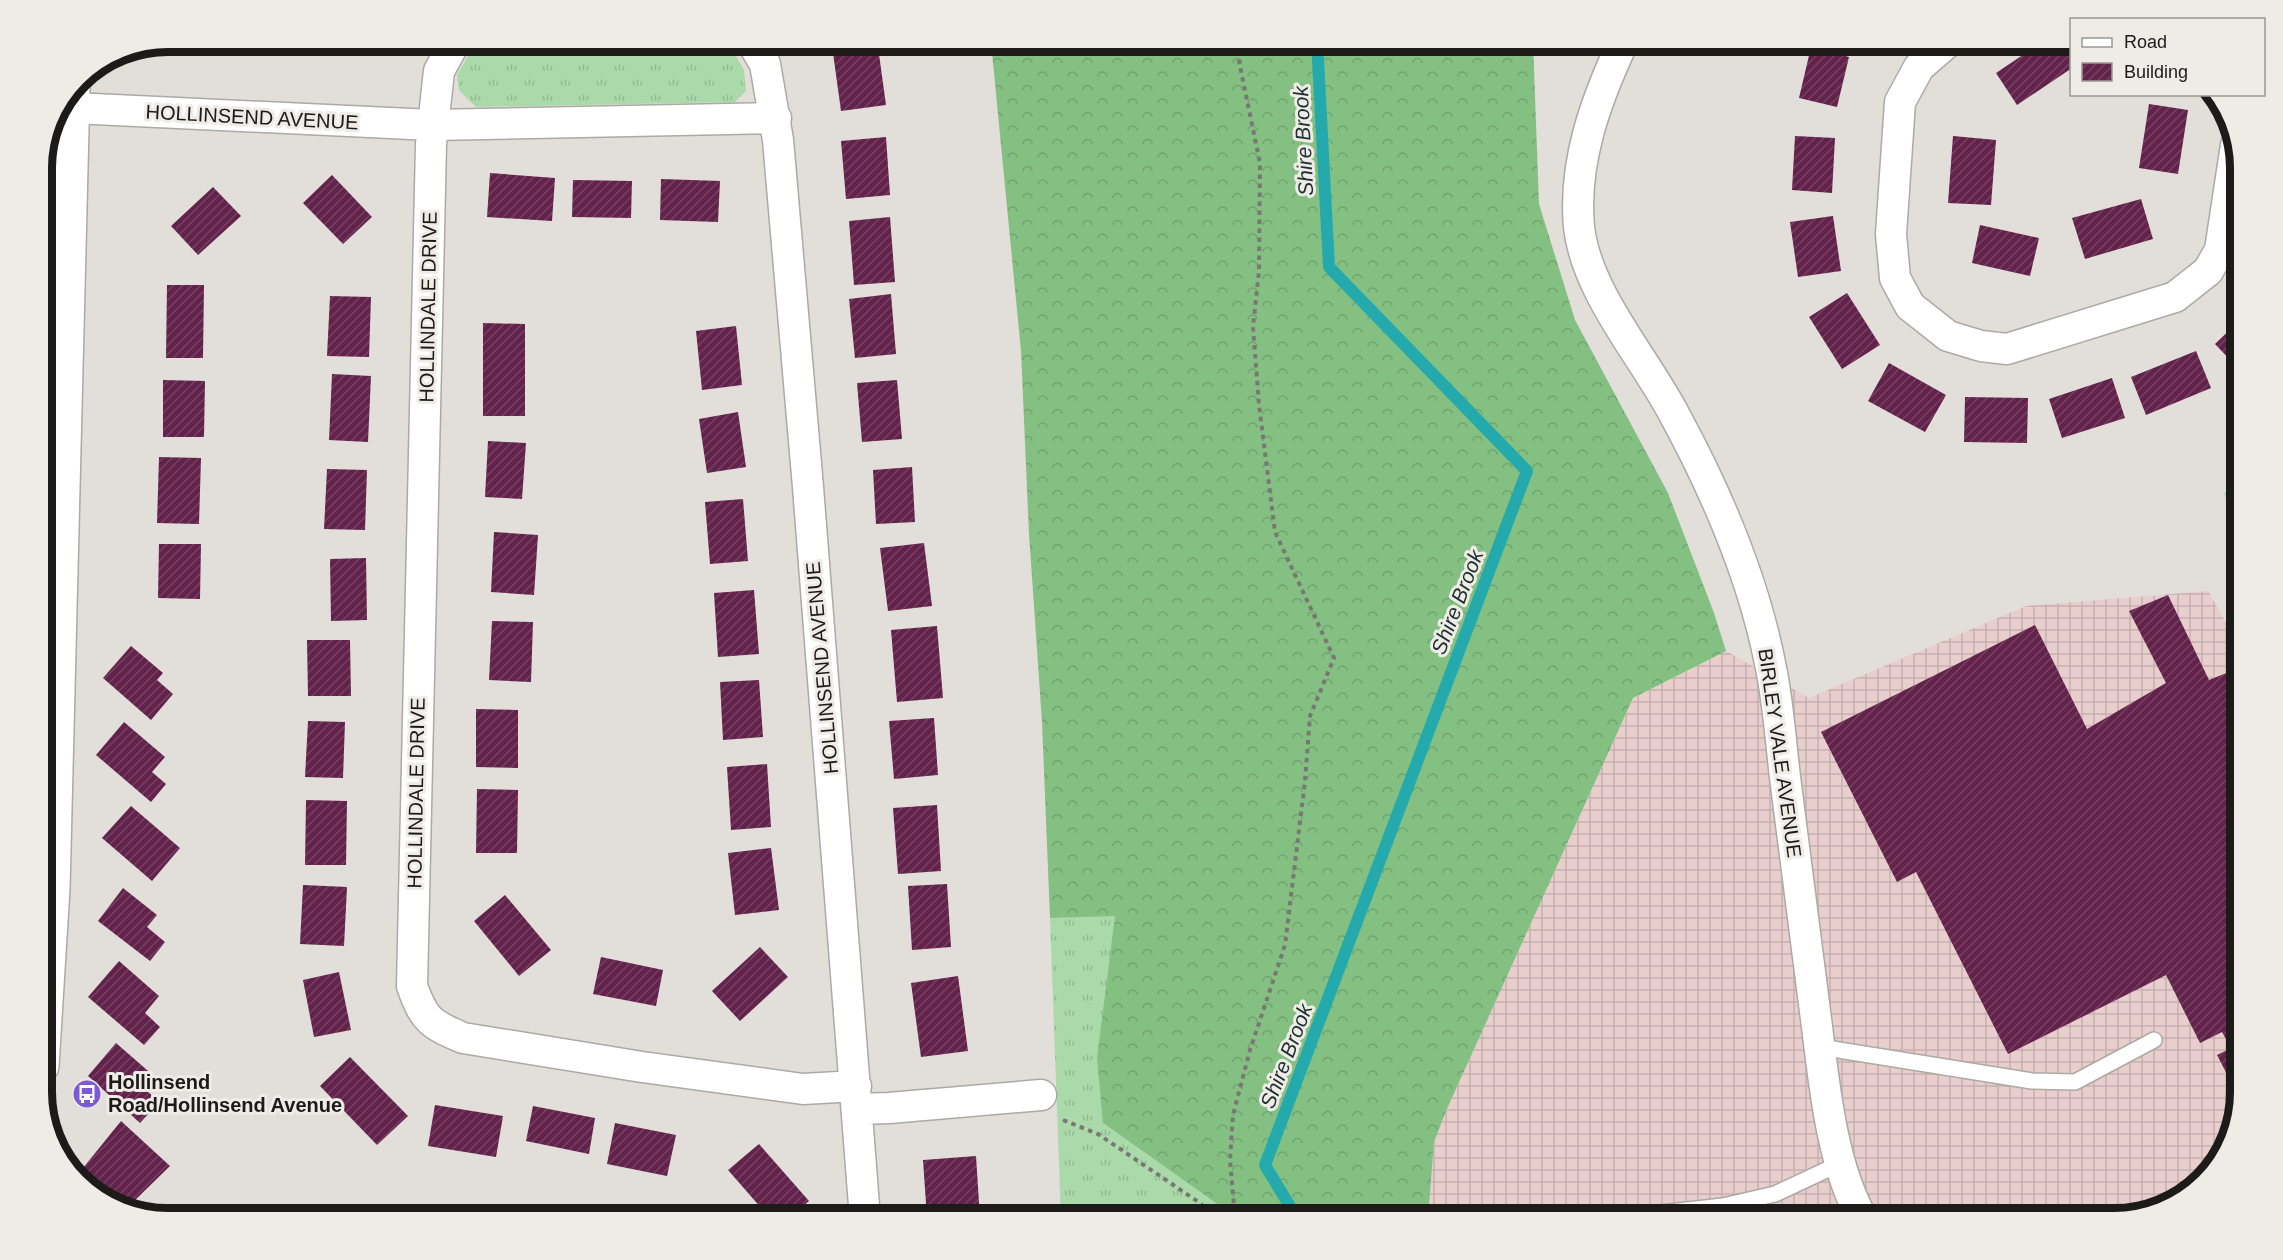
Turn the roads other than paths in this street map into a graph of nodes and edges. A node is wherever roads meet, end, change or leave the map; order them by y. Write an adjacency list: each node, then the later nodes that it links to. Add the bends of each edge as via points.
1 (1618, 52): 12 (street, BIRLEY VALE AVENUE, via 1586,137 1578,187 1580,230 1592,275 1673,411 1715,494 1750,588 1771,668)
2 (1936, 52): 9 (street, via 1919,67 1900,102 1891,234 1895,278 1910,306 1948,336 2007,349 2175,297 2208,271 2220,250)
3 (449, 53): 8 (street, via 439,71)
4 (758, 53): 7 (street, HOLLINSEND AVENUE, via 765,64)
5 (76, 98): 8 (street, HOLLINSEND AVENUE)
6 (73, 103): 10 (main road)
7 (776, 118): 8 (street, HOLLINSEND AVENUE); 13 (street, HOLLINSEND AVENUE)
8 (432, 125): 13 (street, HOLLINDALE DRIVE, via 412,986 421,1012 438,1028 463,1038)
9 (2230, 179)
10 (53, 472)
11 (2154, 1040): 12 (lane, via 2075,1082 2032,1081)
12 (1820, 1047): 15 (street, BIRLEY VALE AVENUE)
13 (856, 1097): 14 (street, HOLLINDALE DRIVE, via 889,1108); 16 (street, HOLLINSEND AVENUE)
14 (1048, 1107)
15 (1839, 1164): 17 (lane); 18 (street, BIRLEY VALE AVENUE)
16 (864, 1208)
17 (1737, 1208)
18 (1858, 1208)

